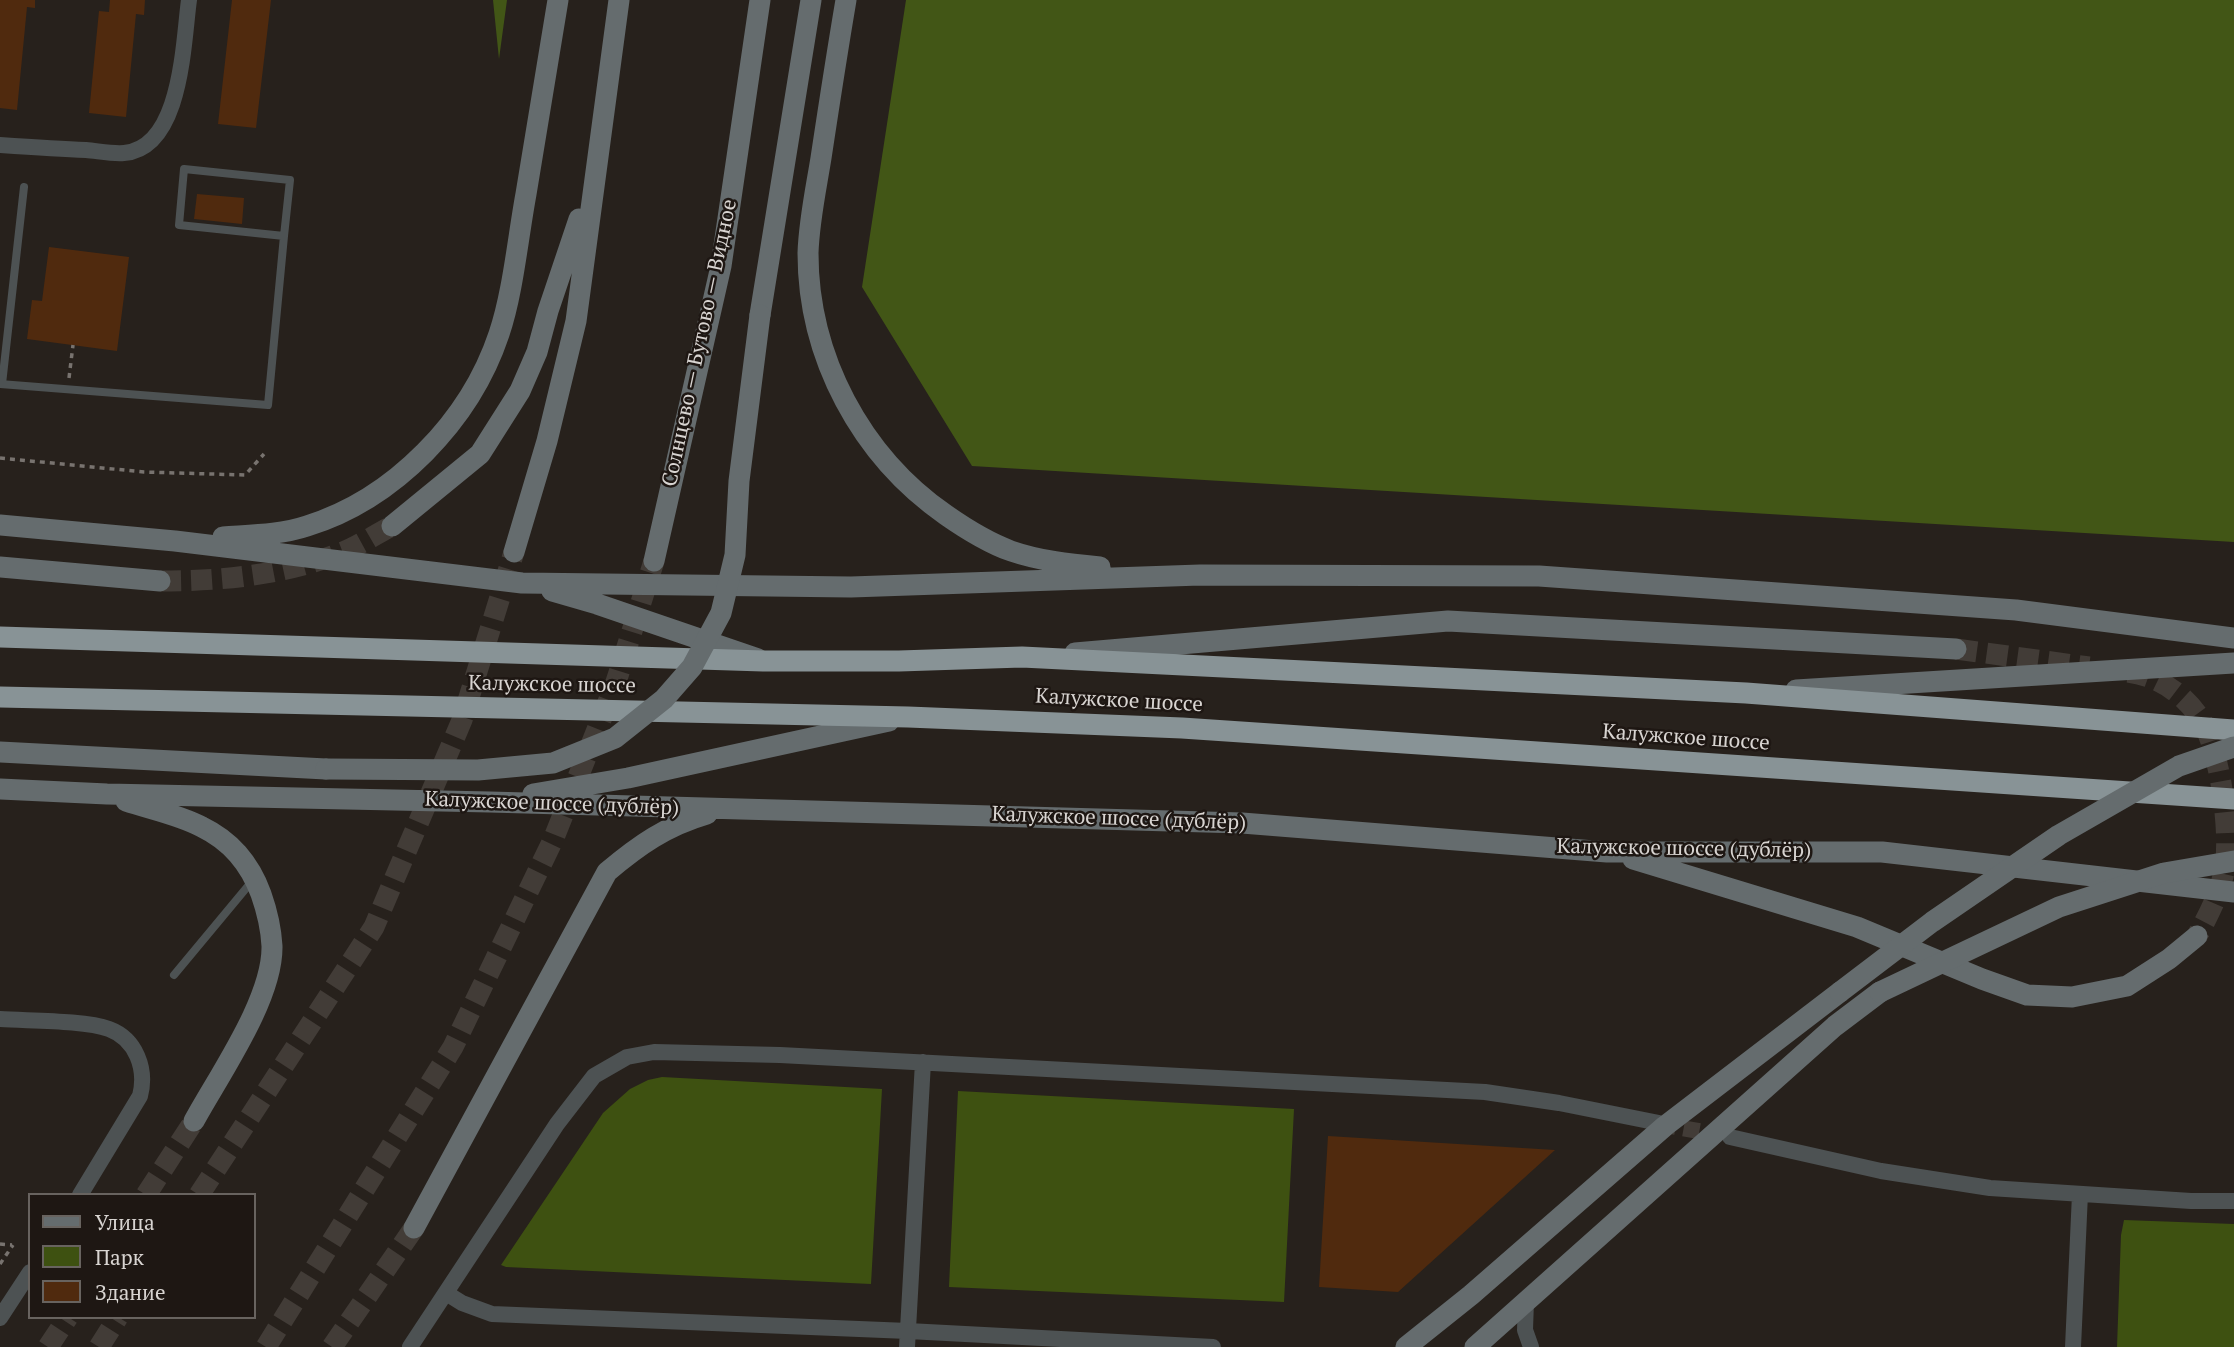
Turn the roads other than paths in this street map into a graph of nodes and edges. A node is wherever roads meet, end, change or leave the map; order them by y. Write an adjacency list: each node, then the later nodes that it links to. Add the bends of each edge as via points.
1 (189, 0): 7 (street, via 172,108 149,144 126,153)
2 (558, 0): 14 (main road, via 499,334 456,416 418,461 342,513 268,534)
3 (619, 0): 8 (main road)
4 (760, 0): 16 (main road, Солнцево — Бутово — Видное, via 721,267)
5 (811, 0): 32 (main road, bridge, via 760,315 739,481 735,555 720,613 692,667 664,699 615,738 553,763 478,771 326,769)
6 (846, 0): 18 (main road, via 808,252 810,289 824,352 850,414 894,473 929,503 1009,550 1046,561)
7 (0, 145)
8 (594, 177): 13 (main road, via 520,391 480,454); 15 (main road, via 576,321)
9 (24, 187): 11 (lane)
10 (284, 236): 10 (lane, via 290,180 184,169 179,225); 11 (lane, via 268,405)
11 (1, 384)
12 (0, 525): 14 (main road)
13 (392, 526)
14 (176, 541): 20 (main road)
15 (514, 552)
16 (654, 561)
17 (0, 567): 19 (main road)
18 (1200, 575): 20 (main road, via 851,587); 22 (main road, via 1539,576 2016,610)
19 (160, 581)
20 (522, 583): 25 (main road)
21 (0, 637): 25 (highway, Калужское шоссе)
22 (2234, 638)
23 (1956, 649): 24 (main road, via 1448,621)
24 (1022, 657): 25 (highway, Калужское шоссе); 27 (highway, Калужское шоссе)
25 (763, 660)
26 (2234, 663): 27 (main road)
27 (1746, 693): 30 (highway, Калужское шоссе)
28 (0, 697): 29 (highway, Калужское шоссе)
29 (908, 717): 35 (highway, Калужское шоссе, via 1182,728); 36 (main road, via 628,778)
30 (2234, 730)
31 (2234, 747): 61 (main road, bridge, via 2179,766 2059,835 1932,922 1665,1126)
32 (0, 752)
33 (0, 789): 34 (main road, Калужское шоссе (дублёр))
34 (107, 794): 36 (main road, Калужское шоссе (дублёр)); 40 (main road, via 202,826 235,849)
35 (2234, 799)
36 (490, 802): 37 (main road, Калужское шоссе (дублёр))
37 (726, 809): 38 (main road, Калужское шоссе (дублёр), via 1242,823); 52 (main road, via 680,822 636,847 607,873)
38 (1607, 852): 41 (main road, Калужское шоссе (дублёр), via 1882,852); 42 (main road, via 1857,927 2027,995 2072,997 2127,986)
39 (2234, 861): 56 (main road, bridge, via 2164,873 2059,907 1880,992 1835,1026)
40 (255, 877): 43 (lane); 46 (main road, via 268,916 272,948 265,985)
41 (2234, 892)
42 (2197, 936)
43 (174, 975)
44 (0, 1019): 49 (street, via 105,1028 125,1039 137,1056 143,1079 140,1096)
45 (923, 1062): 47 (street, via 1485,1092 1559,1102); 54 (street, via 667,1051 614,1063 594,1076 557,1124); 58 (street)
46 (194, 1121)
47 (1659, 1124)
48 (1730, 1137): 50 (street, via 1881,1171 1990,1188)
49 (81, 1193)
50 (2080, 1194): 51 (street); 64 (street)
51 (2234, 1201)
52 (414, 1228)
53 (28, 1274): 55 (street)
54 (446, 1293): 58 (street, via 492,1314); 59 (street)
55 (6, 1297): 57 (street)
56 (1525, 1301): 62 (main road); 63 (street, via 1525,1330)
57 (0, 1318)
58 (907, 1339): 60 (street)
59 (410, 1347)
60 (1213, 1347)
61 (1406, 1347)
62 (1475, 1347)
63 (1531, 1347)
64 (2073, 1347)

